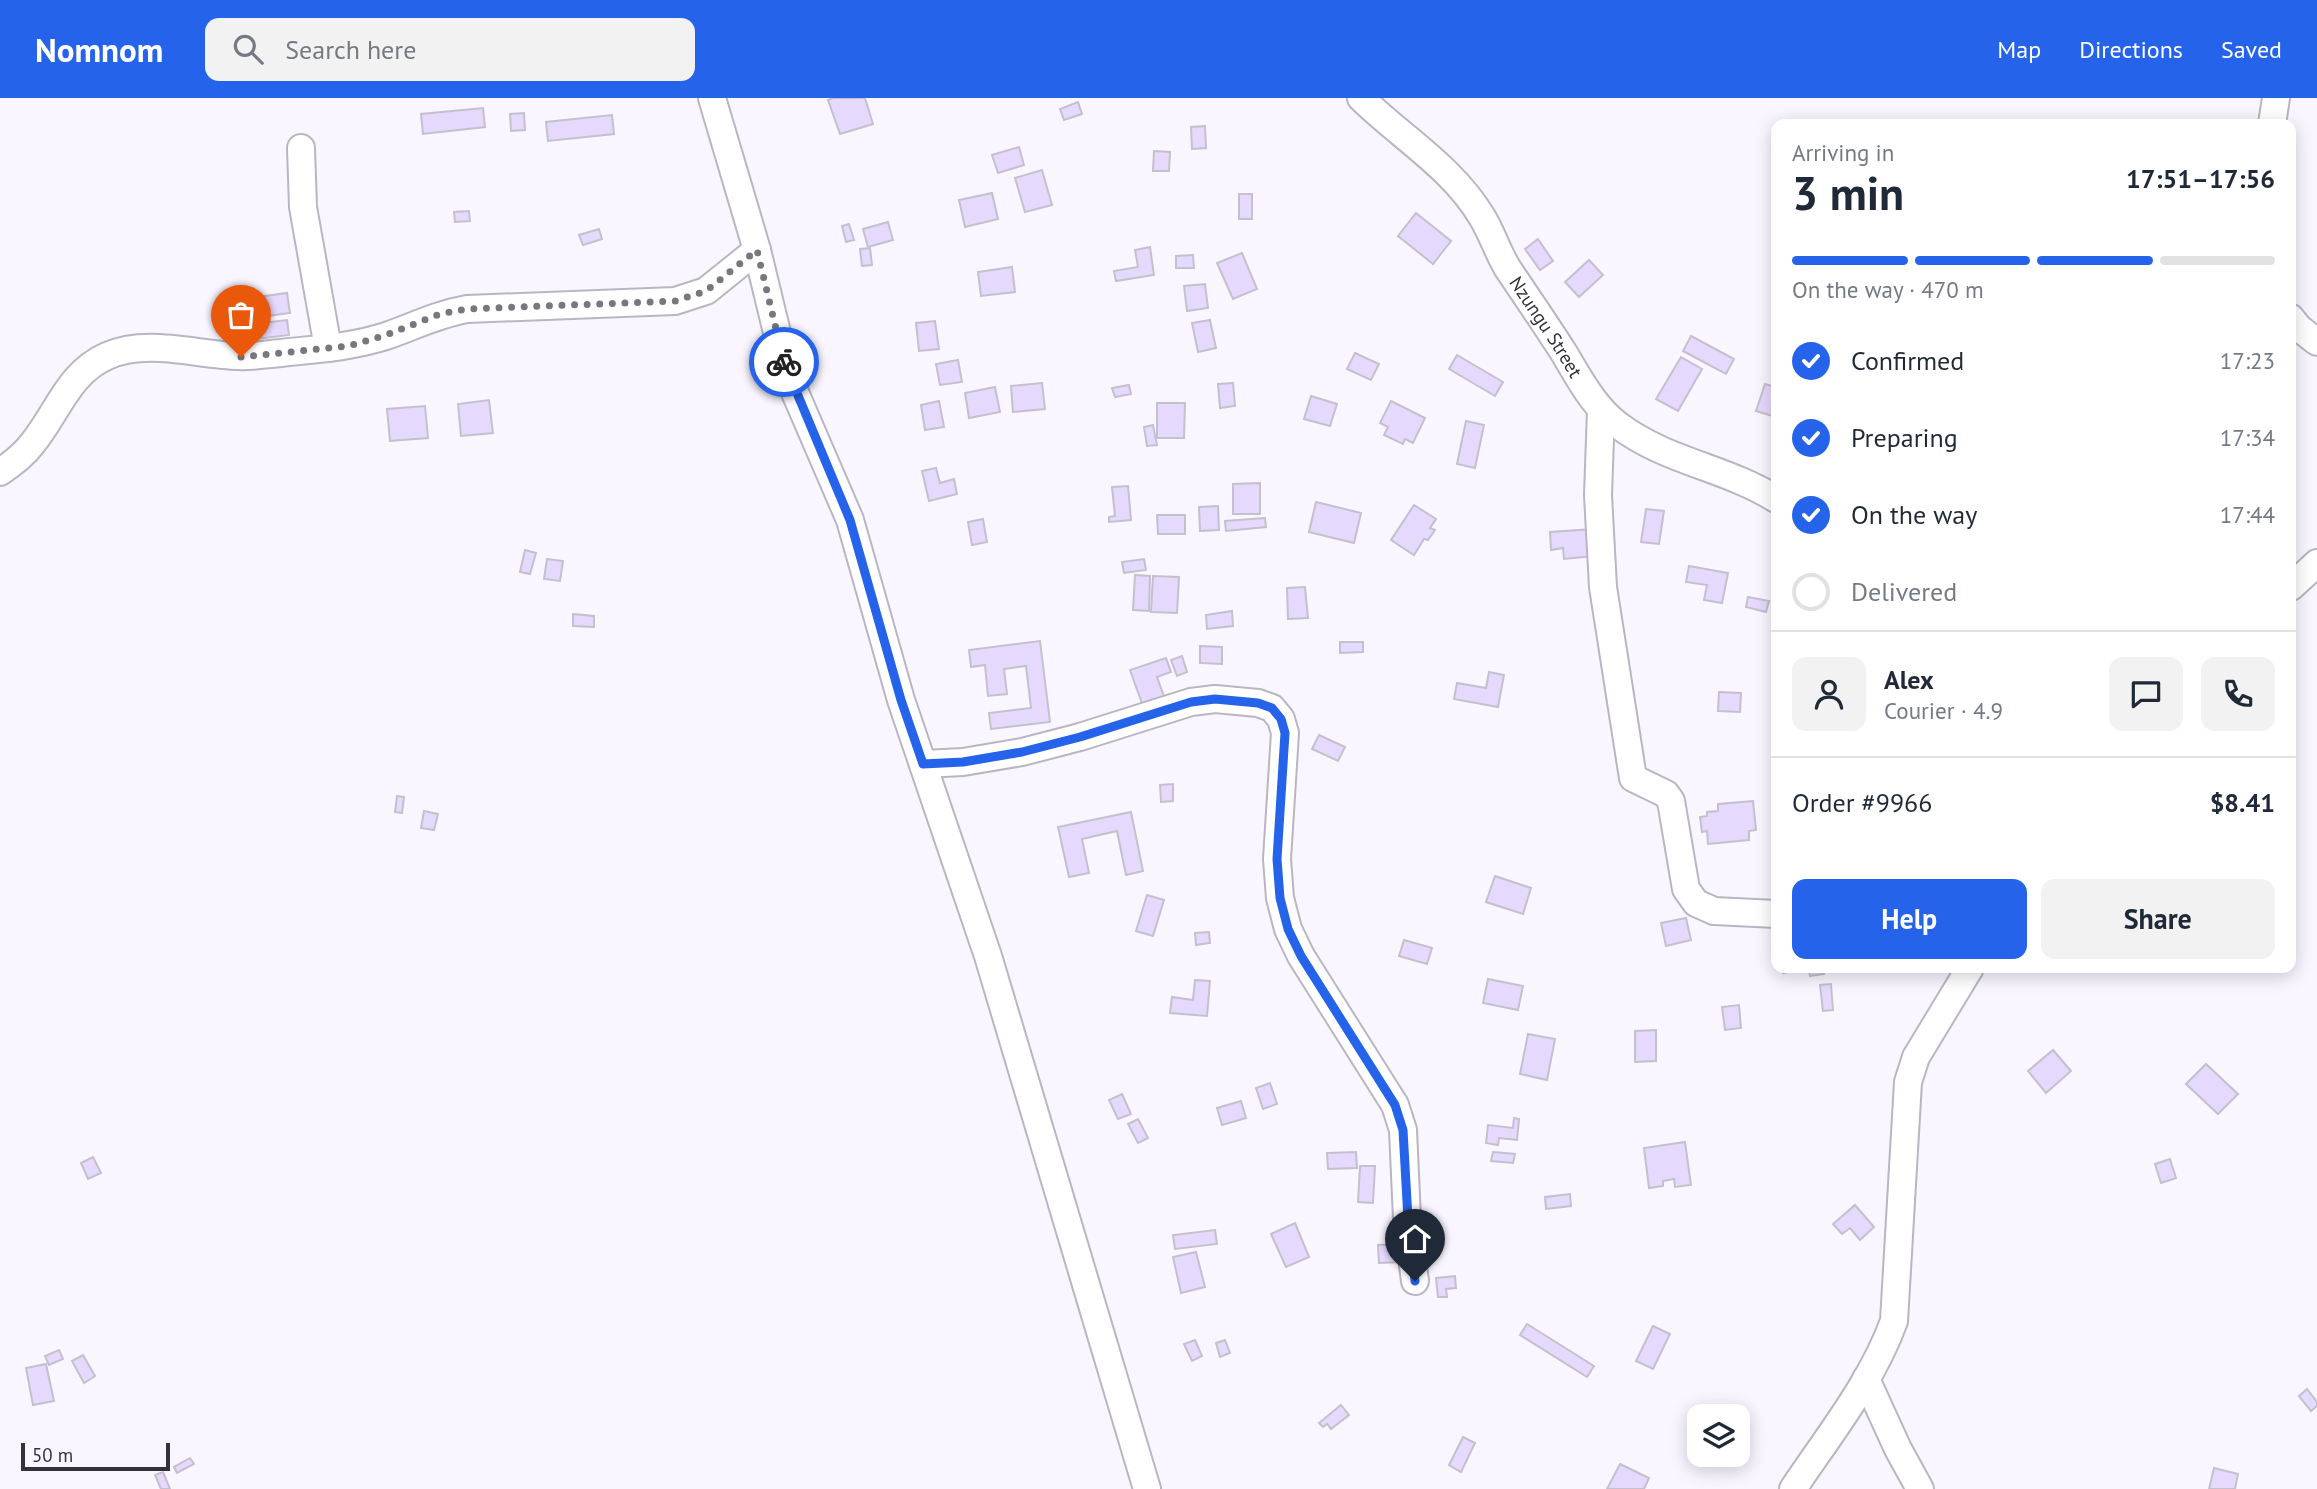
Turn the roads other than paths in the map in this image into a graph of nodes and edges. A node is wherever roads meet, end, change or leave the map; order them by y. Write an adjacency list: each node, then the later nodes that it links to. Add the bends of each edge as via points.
1 (712, 98): 6 (street)
2 (1362, 98): 10 (street, Nzungu Street, via 1439,163 1465,193 1507,267)
3 (2276, 98): 4 (street)
4 (2273, 119)
5 (301, 148): 9 (street, via 303,207)
6 (757, 250): 9 (street, via 706,291 675,301 467,309 349,346); 15 (street, via 787,374 850,520)
7 (2296, 324): 8 (street)
8 (2317, 342)
9 (328, 348): 11 (street, via 241,357 147,349 107,355 76,377 33,444)
10 (1601, 410): 12 (street, Nzungu Street, via 1637,437); 16 (street, via 1598,495 1603,587 1633,778 1671,801 1686,889 1696,903 1714,911)
11 (0, 472)
12 (1771, 496)
13 (2317, 563): 14 (street)
14 (2296, 582)
15 (923, 764): 18 (street, via 1022,752 1191,702 1215,699 1272,708 1285,733 1277,859 1280,898 1301,956 1400,1117); 20 (street, via 988,956)
16 (1771, 914)
17 (1967, 973): 19 (street, via 1916,1057 1908,1082 1894,1321)
18 (1415, 1281)
19 (1866, 1379): 21 (street); 22 (street)
20 (1147, 1489)
21 (1793, 1489)
22 (1920, 1489)

